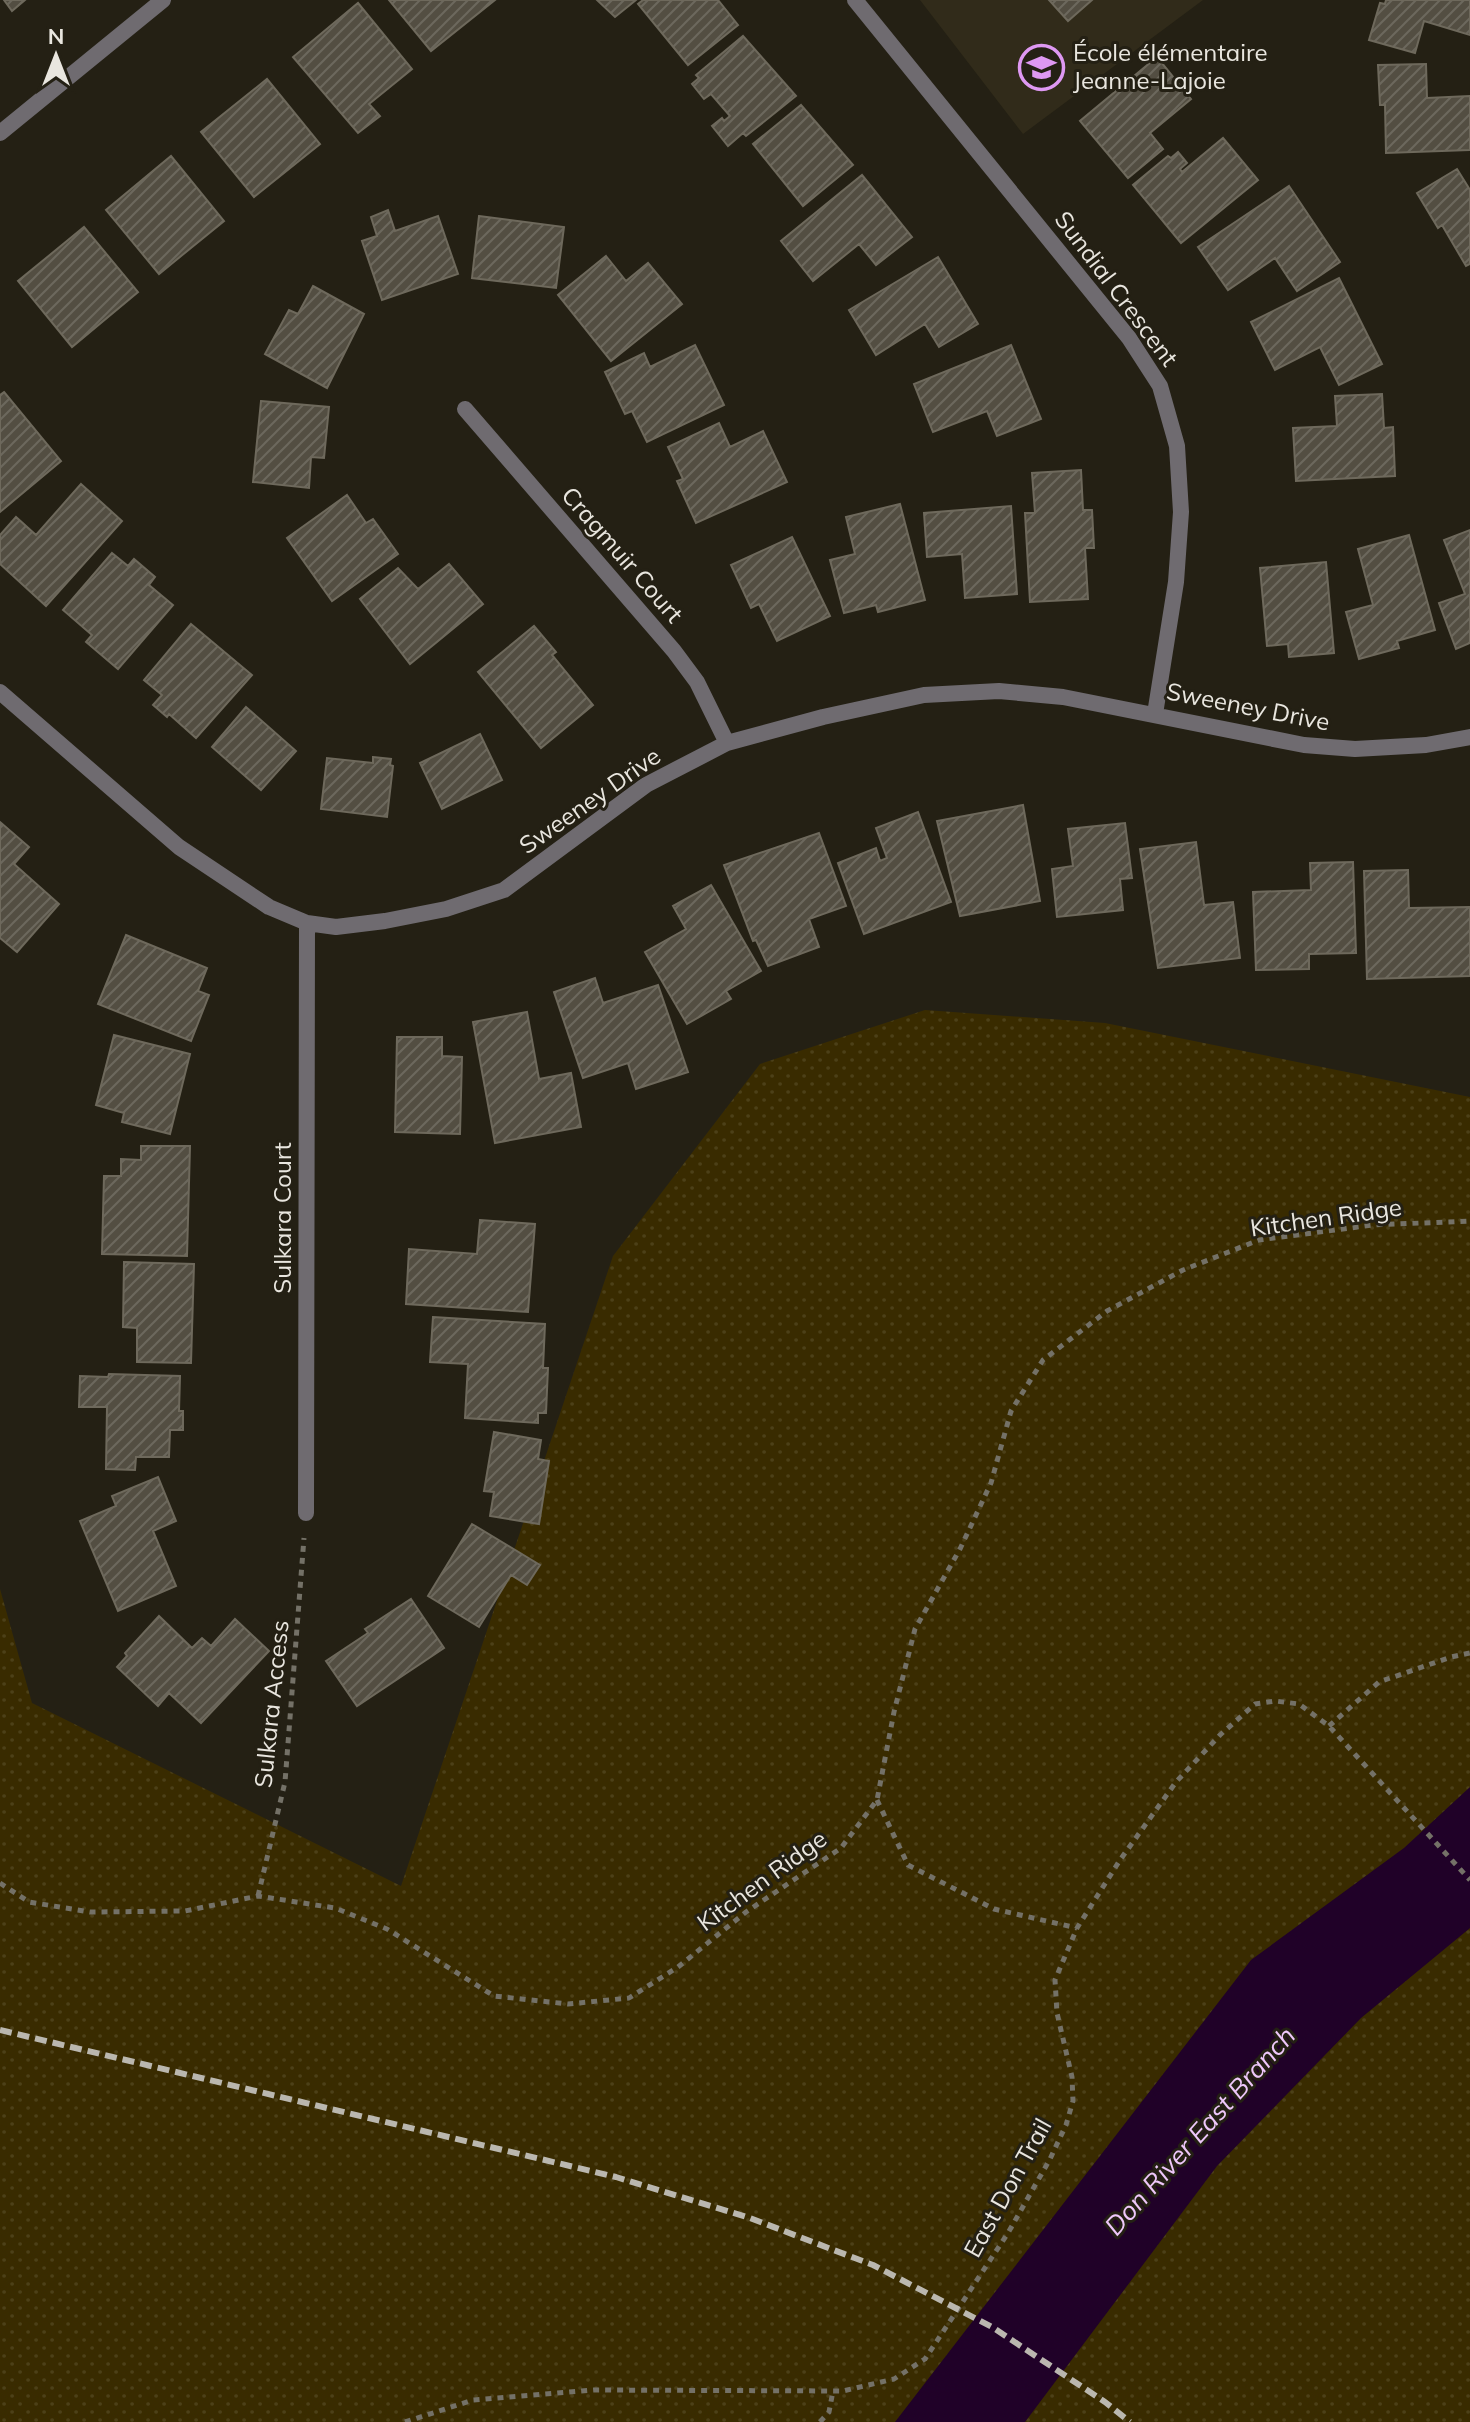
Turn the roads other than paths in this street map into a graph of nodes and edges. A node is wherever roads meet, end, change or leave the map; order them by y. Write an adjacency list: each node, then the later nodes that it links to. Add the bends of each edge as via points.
1 (163, 0): 3 (street)
2 (855, 0): 6 (street, Sundial Crescent, via 1129,338 1160,386 1177,446 1181,512)
3 (0, 133)
4 (465, 409): 8 (street, Cragmuir Court, via 674,651 697,682)
5 (0, 692): 9 (street, Sweeney Drive, via 179,847 269,907)
6 (1155, 714): 7 (street, Sweeney Drive, via 1304,745 1355,749); 8 (street, Sweeney Drive, via 999,691 924,695)
7 (1470, 737)
8 (727, 743): 9 (street, Sweeney Drive, via 646,785 504,890 385,921 336,927)
9 (307, 923): 10 (street, Sulkara Court)
10 (306, 1513)

